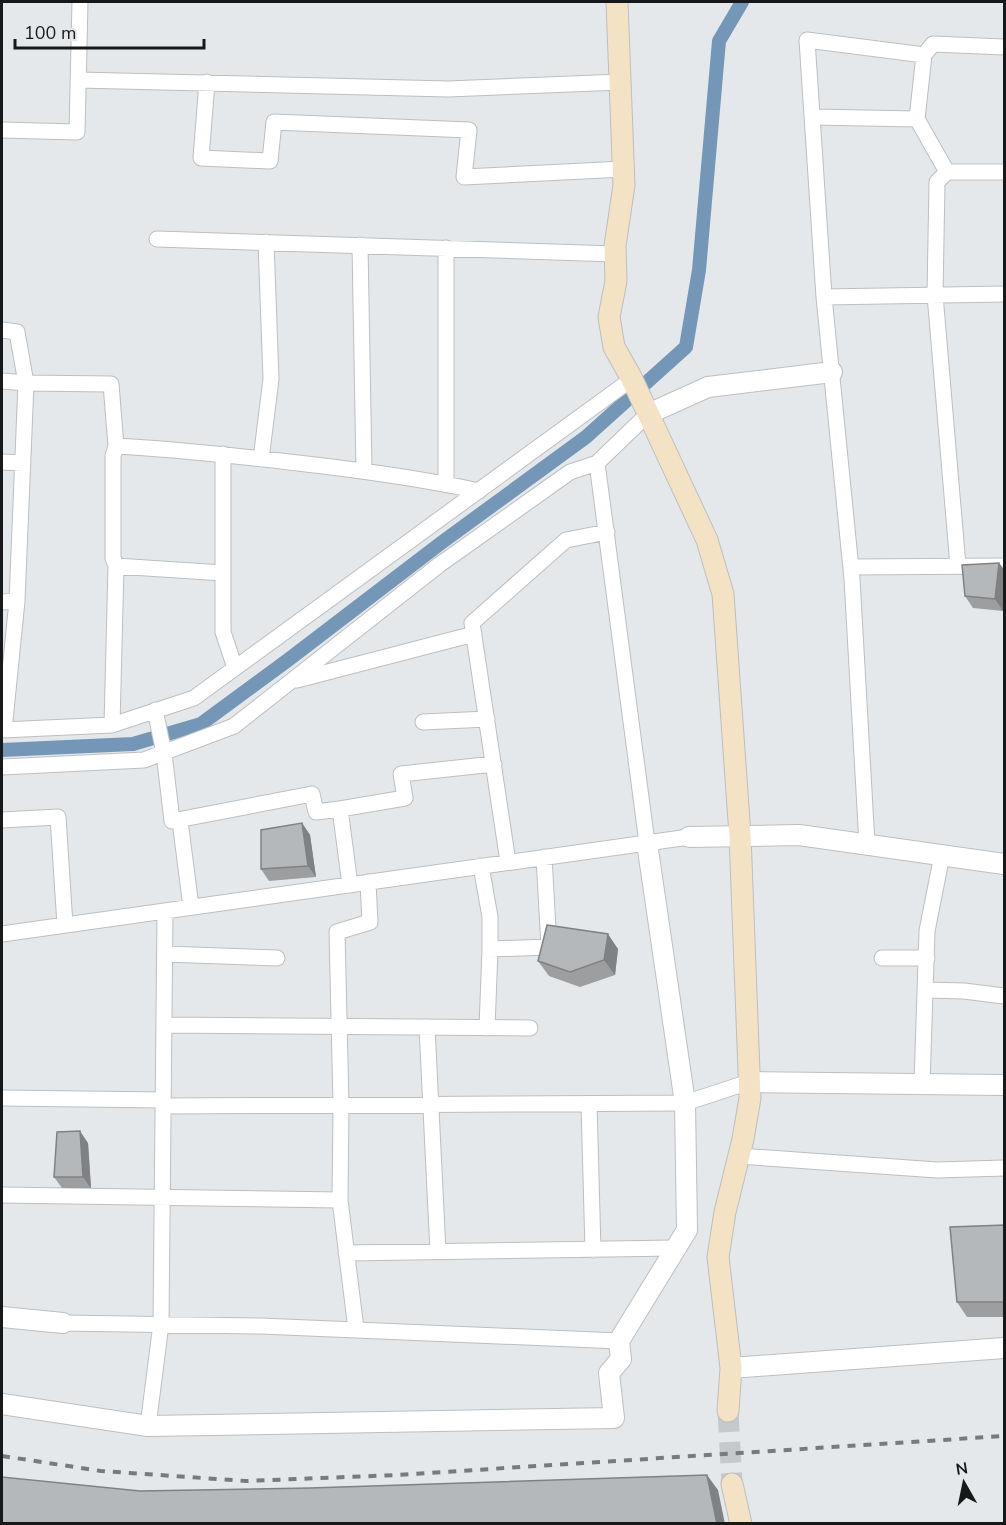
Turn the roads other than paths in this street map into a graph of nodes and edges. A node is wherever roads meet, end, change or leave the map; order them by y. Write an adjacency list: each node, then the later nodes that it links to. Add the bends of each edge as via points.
1 (80, 2): 5 (street)
2 (617, 2): 7 (main road)
3 (1005, 47): 4 (street, via 933,44)
4 (924, 55): 8 (street, via 807,40); 9 (street)
5 (78, 80): 6 (street); 10 (street, via 77,132)
6 (207, 82): 7 (street, via 448,89); 11 (street, via 201,158 270,161 274,122 469,130 464,177)
7 (621, 82): 11 (main road)
8 (812, 117): 9 (street); 21 (street)
9 (917, 120): 12 (street)
10 (2, 130)
11 (624, 168): 18 (main road)
12 (947, 172): 13 (street); 20 (street, via 937,182)
13 (1005, 172)
14 (157, 238): 15 (street)
15 (266, 242): 16 (street); 30 (street, via 271,379)
16 (360, 245): 17 (street); 34 (street)
17 (446, 248): 18 (street); 35 (street)
18 (615, 254): 24 (main road, via 616,281 609,317 614,347)
19 (1005, 294): 20 (street)
20 (935, 296): 21 (street); 39 (street)
21 (824, 297): 23 (street)
22 (2, 330): 26 (street, via 17,332)
23 (832, 372): 27 (street, via 708,387); 41 (street)
24 (632, 379): 27 (main road); 36 (street)
25 (2, 381): 26 (street)
26 (26, 383): 28 (street, via 111,384); 32 (street)
27 (648, 414): 33 (street); 60 (main road, via 707,540 723,594)
28 (116, 446): 29 (street); 38 (street)
29 (223, 454): 30 (street); 42 (street)
30 (261, 459): 34 (street)
31 (2, 462): 32 (street)
32 (23, 463): 43 (street)
33 (597, 463): 37 (street); 48 (street, via 570,472 439,565)
34 (364, 471): 35 (street)
35 (446, 483): 36 (street)
36 (479, 490): 46 (street)
37 (606, 532): 45 (street, via 566,540 472,623); 62 (street)
38 (116, 566): 42 (street); 52 (street)
39 (958, 566): 40 (street); 41 (street)
40 (1005, 566)
41 (851, 567): 63 (street)
42 (223, 573): 46 (street, via 224,632)
43 (17, 601): 44 (street); 47 (street)
44 (2, 602)
45 (474, 634): 48 (street); 50 (street)
46 (235, 668): 49 (street, via 194,698)
47 (6, 670): 53 (street)
48 (289, 682): 54 (street, via 234,726)
49 (155, 710): 52 (street); 54 (street)
50 (487, 719): 51 (street); 55 (street)
51 (423, 722)
52 (112, 724): 53 (street)
53 (3, 730)
54 (164, 753): 56 (street, via 144,760); 59 (street, via 172,821)
55 (494, 764): 57 (street, via 401,774 405,798); 66 (street)
56 (2, 767)
57 (340, 809): 59 (street, via 316,812 312,794); 70 (street)
58 (2, 820): 73 (street, via 58,817)
59 (180, 821): 71 (street)
60 (740, 835): 61 (street); 63 (street, via 799,835); 87 (main road)
61 (689, 837): 62 (street)
62 (647, 843): 65 (street); 92 (street)
63 (867, 844): 64 (street)
64 (942, 855): 67 (street); 79 (street, via 927,931)
65 (544, 857): 66 (street); 75 (street, via 549,947)
66 (508, 862): 68 (street)
67 (1005, 864)
68 (481, 866): 69 (street); 75 (street, via 490,917)
69 (368, 882): 70 (street); 83 (street, via 370,922 337,932)
70 (350, 885): 71 (street)
71 (191, 907): 72 (street)
72 (165, 911): 73 (street); 76 (street)
73 (65, 925): 74 (street)
74 (2, 934)
75 (490, 949): 85 (street)
76 (165, 954): 77 (street); 82 (street)
77 (277, 958)
78 (882, 958): 79 (street)
79 (927, 958): 80 (street)
80 (926, 990): 81 (street); 88 (street)
81 (1005, 996)
82 (164, 1025): 83 (street); 91 (street)
83 (339, 1026): 84 (street); 95 (street)
84 (427, 1027): 85 (street); 93 (street)
85 (487, 1028): 86 (street)
86 (530, 1028)
87 (749, 1082): 88 (street); 92 (street); 96 (main road, via 750,1098)
88 (922, 1084): 89 (street)
89 (1005, 1085)
90 (2, 1098): 91 (street)
91 (163, 1103): 95 (street); 99 (street)
92 (685, 1103): 94 (street); 101 (street, via 687,1230)
93 (430, 1104): 94 (street); 95 (street); 103 (street)
94 (589, 1104): 102 (street)
95 (341, 1105): 100 (street)
96 (739, 1156): 97 (street, via 937,1170); 111 (main road, via 718,1257)
97 (1005, 1168)
98 (2, 1195): 99 (street)
99 (162, 1197): 100 (street); 107 (street)
100 (340, 1200): 104 (street)
101 (675, 1248): 102 (street); 109 (street)
102 (592, 1250): 103 (street)
103 (438, 1252): 104 (street)
104 (346, 1253): 108 (street)
105 (2, 1317): 106 (street)
106 (63, 1323): 107 (street)
107 (161, 1324): 108 (street); 114 (street)
108 (356, 1329): 109 (street)
109 (619, 1341): 114 (street, via 621,1359 609,1373 614,1418)
110 (1005, 1348): 111 (street)
111 (731, 1368): 113 (main road)
112 (2, 1404): 114 (street)
113 (728, 1411)
114 (148, 1426)
115 (732, 1484): 116 (main road)
116 (741, 1524)

